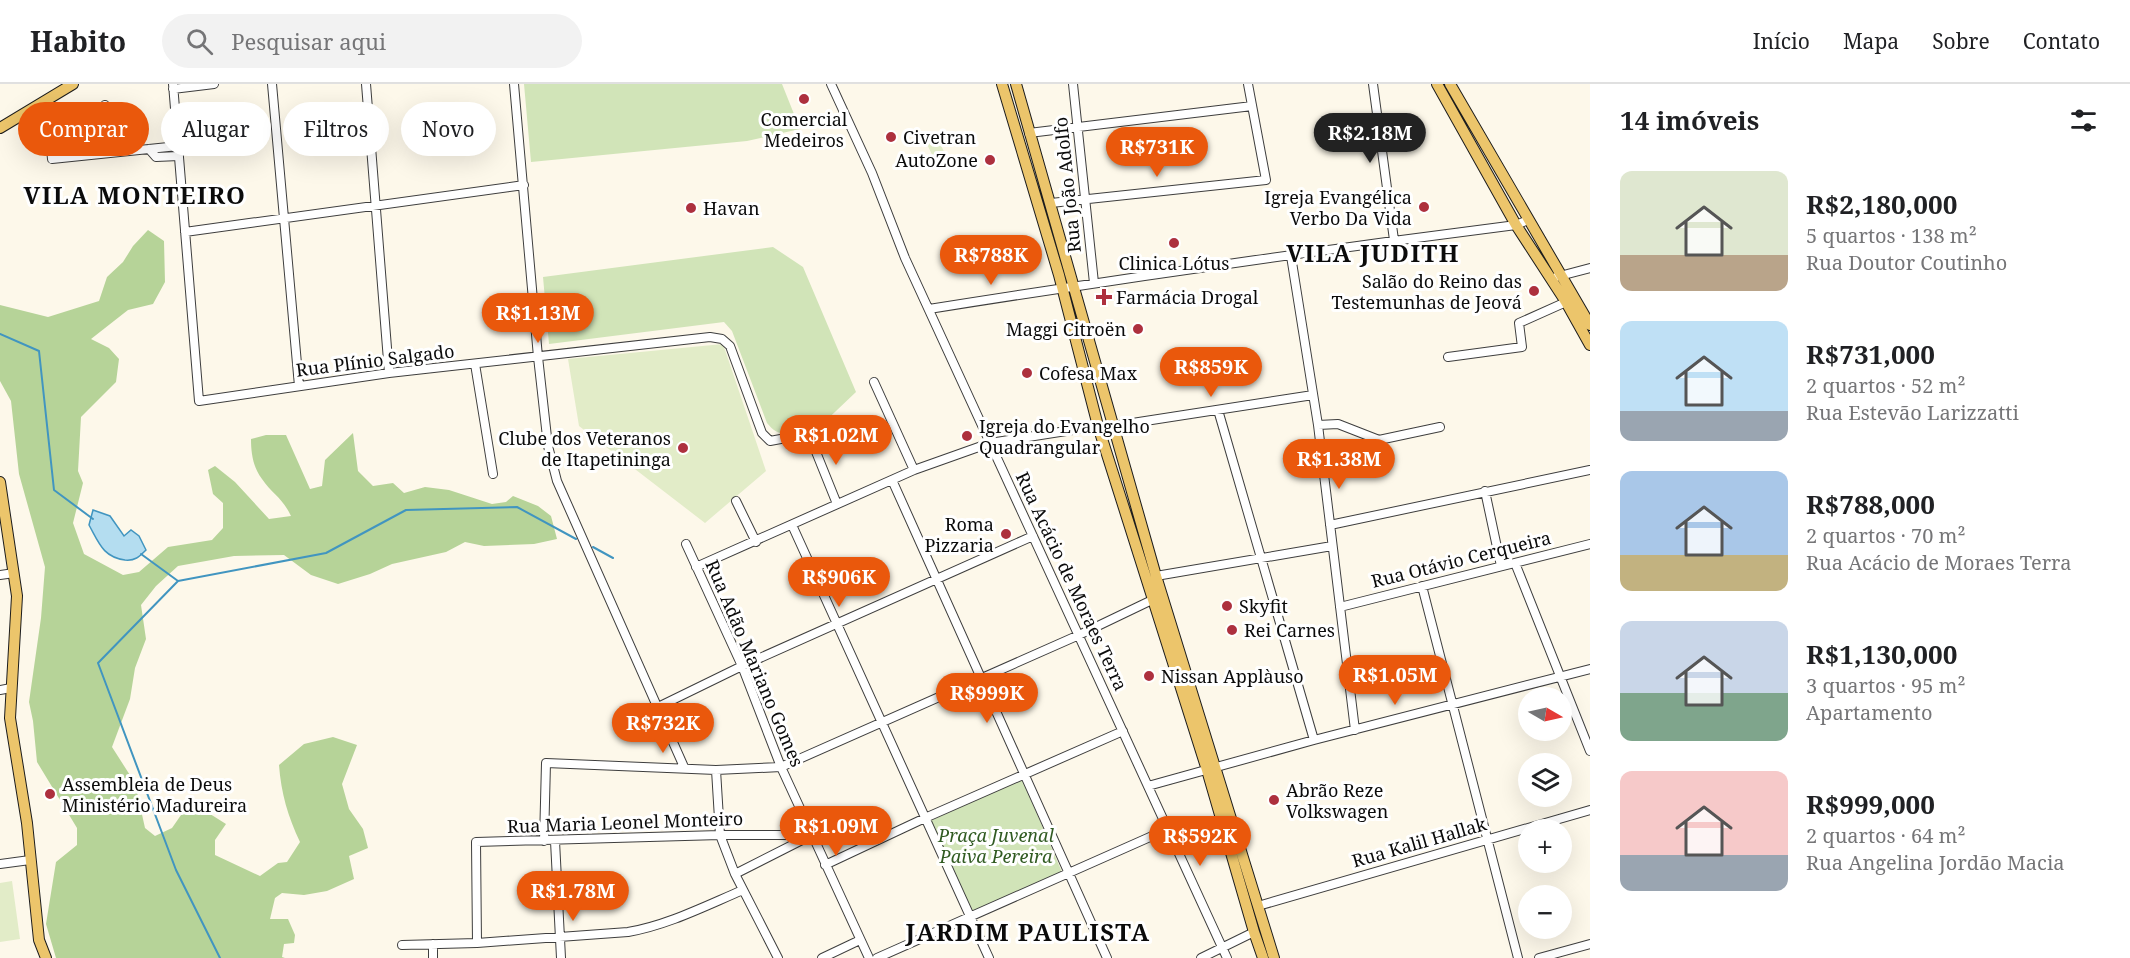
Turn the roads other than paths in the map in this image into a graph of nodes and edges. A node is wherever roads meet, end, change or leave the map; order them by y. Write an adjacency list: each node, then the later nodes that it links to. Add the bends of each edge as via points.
1 (73, 84): 18 (main road)
2 (214, 84): 14 (street)
3 (272, 84): 31 (street)
4 (366, 84): 30 (street)
5 (514, 84): 27 (street)
6 (1002, 84): 42 (main road)
7 (1016, 84): 19 (main road)
8 (1072, 84): 17 (street, Rua João Adolfo)
9 (1248, 84): 16 (street)
10 (1373, 84): 35 (street)
11 (1437, 84): 20 (main road)
12 (1450, 84): 20 (main road)
13 (832, 85): 44 (street, Rua Acácio de Moraes Terra)
14 (173, 87): 15 (street)
15 (174, 102)
16 (1252, 106): 17 (street); 28 (street, via 1266,180)
17 (1078, 127): 19 (street); 28 (street, Rua João Adolfo)
18 (0, 128)
19 (1029, 133): 29 (main road)
20 (1477, 143): 32 (main road); 33 (main road)
21 (161, 148): 22 (street)
22 (149, 149): 25 (street, via 156,157)
23 (52, 156): 26 (street)
24 (77, 156): 26 (street)
25 (179, 156): 34 (street)
26 (71, 157)
27 (524, 185): 30 (street); 47 (street)
28 (1085, 199): 29 (street); 40 (street, Rua João Adolfo)
29 (1051, 203): 41 (main road)
30 (376, 205): 31 (street); 50 (street)
31 (284, 218): 34 (street); 52 (street)
32 (1528, 220): 33 (street); 38 (main road)
33 (1516, 225): 35 (street); 39 (main road)
34 (185, 232): 52 (street, Rua Plínio Salgado, via 199,401)
35 (1394, 240): 36 (street)
36 (1292, 256): 40 (street); 53 (street)
37 (1590, 268): 38 (street)
38 (1563, 275): 39 (street); 45 (main road)
39 (1551, 278): 43 (main road)
40 (1094, 284): 41 (street)
41 (1075, 286): 42 (street); 57 (main road)
42 (1060, 287): 44 (street); 56 (main road)
43 (1566, 302): 46 (main road); 48 (street, via 1519,322 1522,347)
44 (928, 309): 59 (street, Rua Acácio de Moraes Terra)
45 (1590, 325)
46 (1590, 345)
47 (538, 357): 49 (street, Rua Plínio Salgado); 67 (street, Rua Plínio Salgado, via 710,337 722,339 730,346 762,433 770,441 810,437); 94 (street, via 548,446 557,481)
48 (1448, 357)
49 (475, 364): 50 (street, Rua Plínio Salgado); 62 (street)
50 (389, 373): 52 (street, Rua Plínio Salgado)
51 (874, 382): 60 (street)
52 (299, 386)
53 (1313, 395): 54 (street); 55 (street)
54 (1218, 410): 57 (street); 75 (street)
55 (1318, 424): 58 (street, via 1338,424 1379,440); 69 (street)
56 (1098, 426): 59 (street); 84 (main road)
57 (1113, 426): 81 (main road)
58 (1440, 427)
59 (990, 443): 60 (street); 70 (street, Rua Acácio de Moraes Terra)
60 (914, 470): 63 (street)
61 (1590, 470): 65 (street)
62 (493, 474)
63 (892, 480): 67 (street); 82 (street)
64 (0, 483): 79 (main road)
65 (1485, 491): 69 (street); 78 (street)
66 (736, 501): 71 (street)
67 (837, 504): 68 (street)
68 (792, 525): 71 (street); 86 (street)
69 (1330, 525): 74 (street)
70 (1033, 536): 82 (street); 87 (street, Rua Acácio de Moraes Terra)
71 (756, 542): 77 (street)
72 (686, 544): 77 (street, Rua Adão Mariano Gomes)
73 (1590, 544): 76 (street, Rua Otávio Cerqueira)
74 (1332, 546): 75 (street); 85 (street)
75 (1261, 558): 81 (street); 98 (street)
76 (1515, 563): 78 (street, Rua Otávio Cerqueira); 90 (street)
77 (696, 567): 88 (street, Rua Adão Mariano Gomes)
78 (1501, 567): 83 (street, Rua Otávio Cerqueira)
79 (14, 573): 80 (street); 92 (main road, via 17,621)
80 (0, 575)
81 (1156, 576): 102 (main road)
82 (937, 579): 86 (street); 91 (street)
83 (1422, 586): 85 (street, Rua Otávio Cerqueira); 93 (street)
84 (1152, 600): 87 (street); 102 (main road)
85 (1340, 607): 96 (street)
86 (836, 624): 88 (street); 95 (street)
87 (1079, 635): 91 (street); 97 (street, Rua Acácio de Moraes Terra)
88 (742, 666): 94 (street); 100 (street, Rua Adão Mariano Gomes)
89 (1590, 669): 90 (street)
90 (1560, 676): 93 (street); 99 (street)
91 (981, 678): 95 (street); 104 (street)
92 (5, 689): 116 (main road)
93 (1452, 704): 96 (street); 112 (street)
94 (658, 707): 101 (street)
95 (881, 721): 100 (street); 107 (street)
96 (1355, 729): 98 (street)
97 (1123, 731): 104 (street); 105 (street, Rua Acácio de Moraes Terra)
98 (1314, 740): 102 (street)
99 (1590, 751)
100 (781, 767): 103 (street); 111 (street, Rua Adão Mariano Gomes)
101 (684, 768): 103 (street); 113 (street, via 546,763)
102 (1210, 769): 105 (street); 122 (main road); 124 (main road)
103 (716, 770): 109 (street)
104 (1024, 775): 107 (street); 119 (street)
105 (1148, 786): 108 (street, Rua Acácio de Moraes Terra)
106 (1590, 810): 112 (street, Rua Kalil Hallak)
107 (925, 818): 118 (street); 123 (street)
108 (1168, 829): 119 (street); 131 (street, Rua Acácio de Moraes Terra)
109 (720, 835): 110 (street, Rua Maria Leonel Monteiro); 114 (street, Rua Maria Leonel Monteiro); 120 (street)
110 (785, 835): 111 (street, Rua Maria Leonel Monteiro); 115 (street)
111 (812, 835): 115 (street); 118 (street, Rua Adão Mariano Gomes)
112 (1487, 839): 122 (street, Rua Kalil Hallak); 146 (street)
113 (544, 841): 114 (street, Rua Maria Leonel Monteiro); 127 (street, Rua Maria Leonel Monteiro, via 476,842)
114 (555, 841): 125 (street)
115 (788, 847): 120 (street)
116 (30, 860): 117 (street); 133 (main road)
117 (0, 864)
118 (825, 865): 126 (street, Rua Adão Mariano Gomes)
119 (1068, 873): 123 (street); 141 (street)
120 (735, 874): 121 (street)
121 (743, 890): 125 (street, via 646,929); 136 (street)
122 (1258, 906): 145 (main road)
123 (970, 916): 139 (street); 140 (street)
124 (1254, 932): 131 (street); 144 (main road)
125 (559, 936): 127 (street); 135 (street)
126 (860, 940): 137 (street); 138 (street, Rua Adão Mariano Gomes)
127 (477, 943): 128 (street)
128 (433, 944): 130 (street); 134 (street)
129 (1590, 944): 132 (street)
130 (402, 945)
131 (1223, 948): 142 (street); 143 (street, Rua Acácio de Moraes Terra)
132 (1567, 954): 147 (street)
133 (44, 958)
134 (433, 958)
135 (561, 958)
136 (778, 958)
137 (822, 958)
138 (869, 958)
139 (877, 958)
140 (989, 958)
141 (1107, 958)
142 (1201, 958)
143 (1227, 958)
144 (1263, 958)
145 (1274, 958)
146 (1518, 958)
147 (1539, 958)

